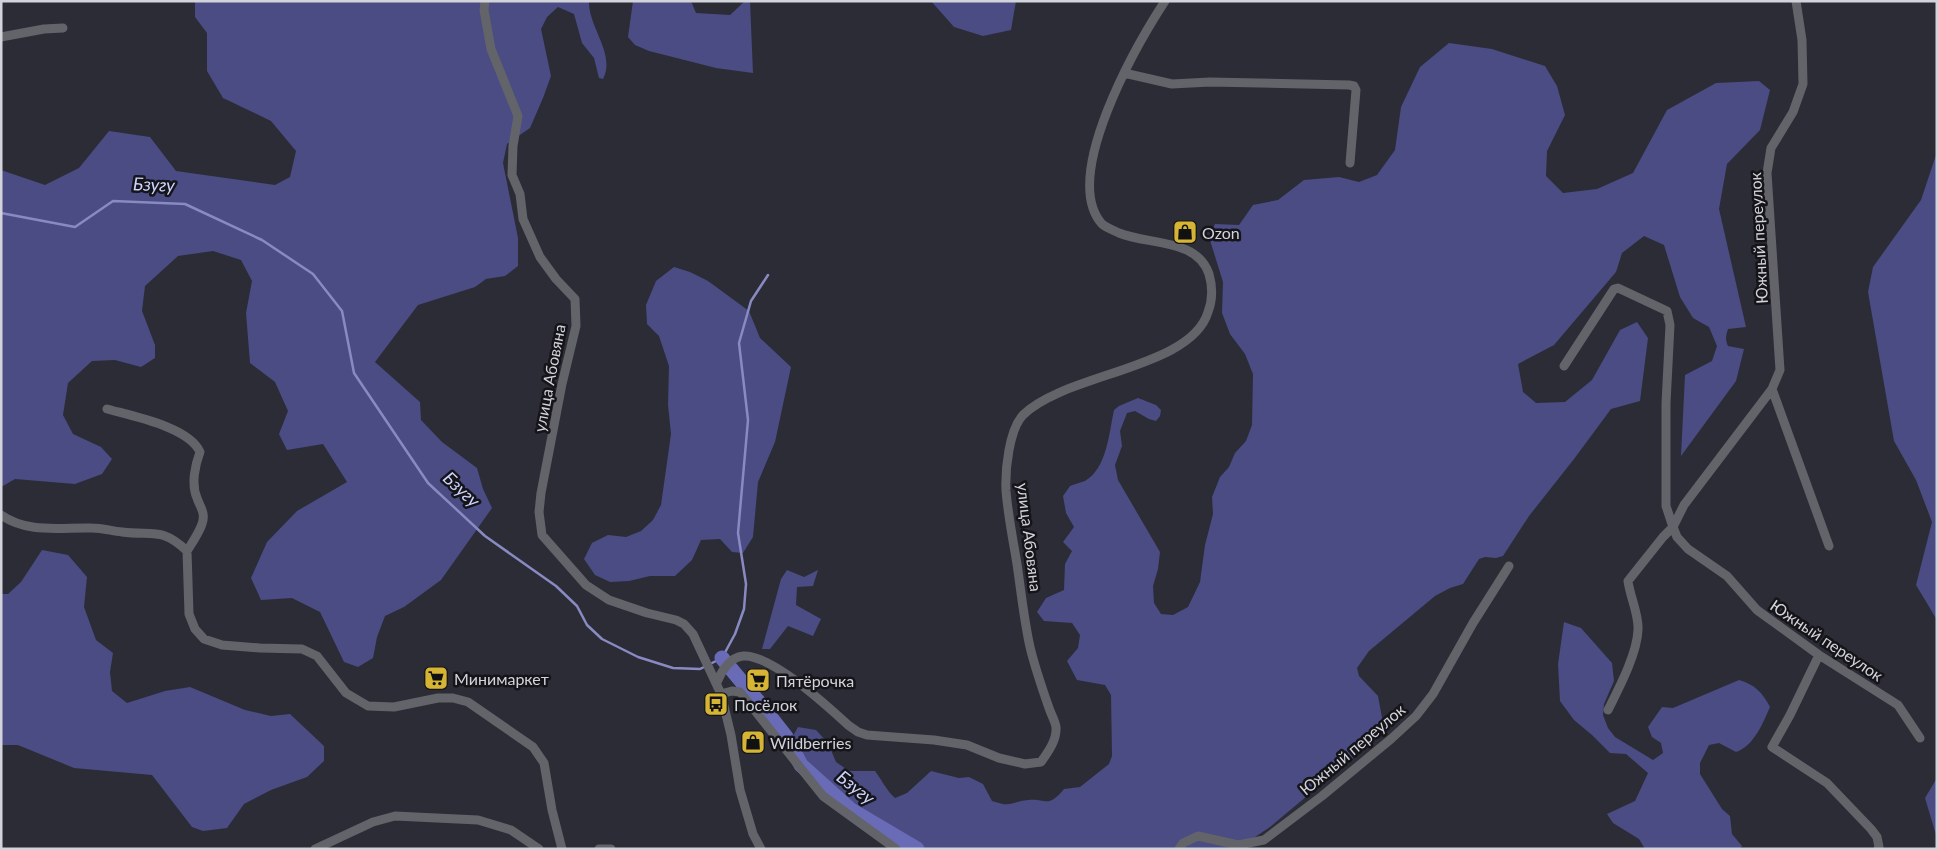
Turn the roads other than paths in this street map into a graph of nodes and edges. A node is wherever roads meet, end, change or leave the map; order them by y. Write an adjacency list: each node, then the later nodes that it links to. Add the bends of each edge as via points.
1 (1165, 1): 6 (street, улица Абовяна)
2 (1796, 1): 9 (street, Южный переулок, via 1802,40 1803,84 1793,112 1771,148 1767,173 1780,359 1780,370)
3 (485, 6): 17 (street, улица Абовяна, via 491,49 518,116 512,175 520,194 523,219 540,257 575,299 576,326 541,493 542,535 586,585 610,600 684,624 694,634)
4 (63, 28): 5 (street)
5 (1, 37)
6 (1124, 73): 7 (street, via 1172,84 1354,86); 17 (street, улица Абовяна, via 1107,110 1093,158 1093,209 1105,226 1132,238 1180,247 1195,254 1206,266 1212,285 1212,301 1205,322 1192,338 1171,351 1046,399 1023,416 1013,431 1006,489 1030,647 1056,728 1051,749 1041,762 1026,764 968,745 867,735 848,725 789,675 750,656 731,661)
7 (1350, 163)
8 (1564, 366): 12 (street, Южный переулок, via 1614,290 1618,288 1667,311 1670,326 1666,506)
9 (1772, 389): 12 (street, Южный переулок, via 1684,505); 13 (street)
10 (107, 409): 14 (street, via 159,424 197,444 200,452 195,476 196,497 202,507 202,524)
11 (1, 515): 14 (street, via 22,526 157,533 176,541)
12 (1673, 527): 16 (street, Южный переулок, via 1688,549 1727,576 1757,610); 19 (street, Южный переулок, via 1628,582 1638,618 1638,631 1624,676)
13 (1829, 546)
14 (187, 551): 23 (street, via 189,614 195,629 204,639 222,645 302,649 317,656 346,693 368,706 394,707 438,698 468,702 533,747 544,764)
15 (1509, 566): 28 (street, Южный переулок, via 1433,694 1391,740 1264,840 1238,846 1198,836 1183,843)
16 (1819, 656): 20 (street, Южный переулок, via 1898,706); 29 (street, via 1772,747 1827,782 1877,837)
17 (717, 682): 18 (street, улица Абовяна)
18 (721, 694): 26 (street, улица Абовяна, via 740,790 753,834); 27 (street, via 740,692 823,796)
19 (1608, 710)
20 (1920, 738)
21 (315, 849): 22 (street, via 373,822 395,816 478,820 511,830)
22 (538, 849)
23 (562, 849)
24 (598, 849): 25 (street)
25 (611, 849)
26 (761, 849)
27 (896, 849)
28 (1179, 849)
29 (1878, 849)

